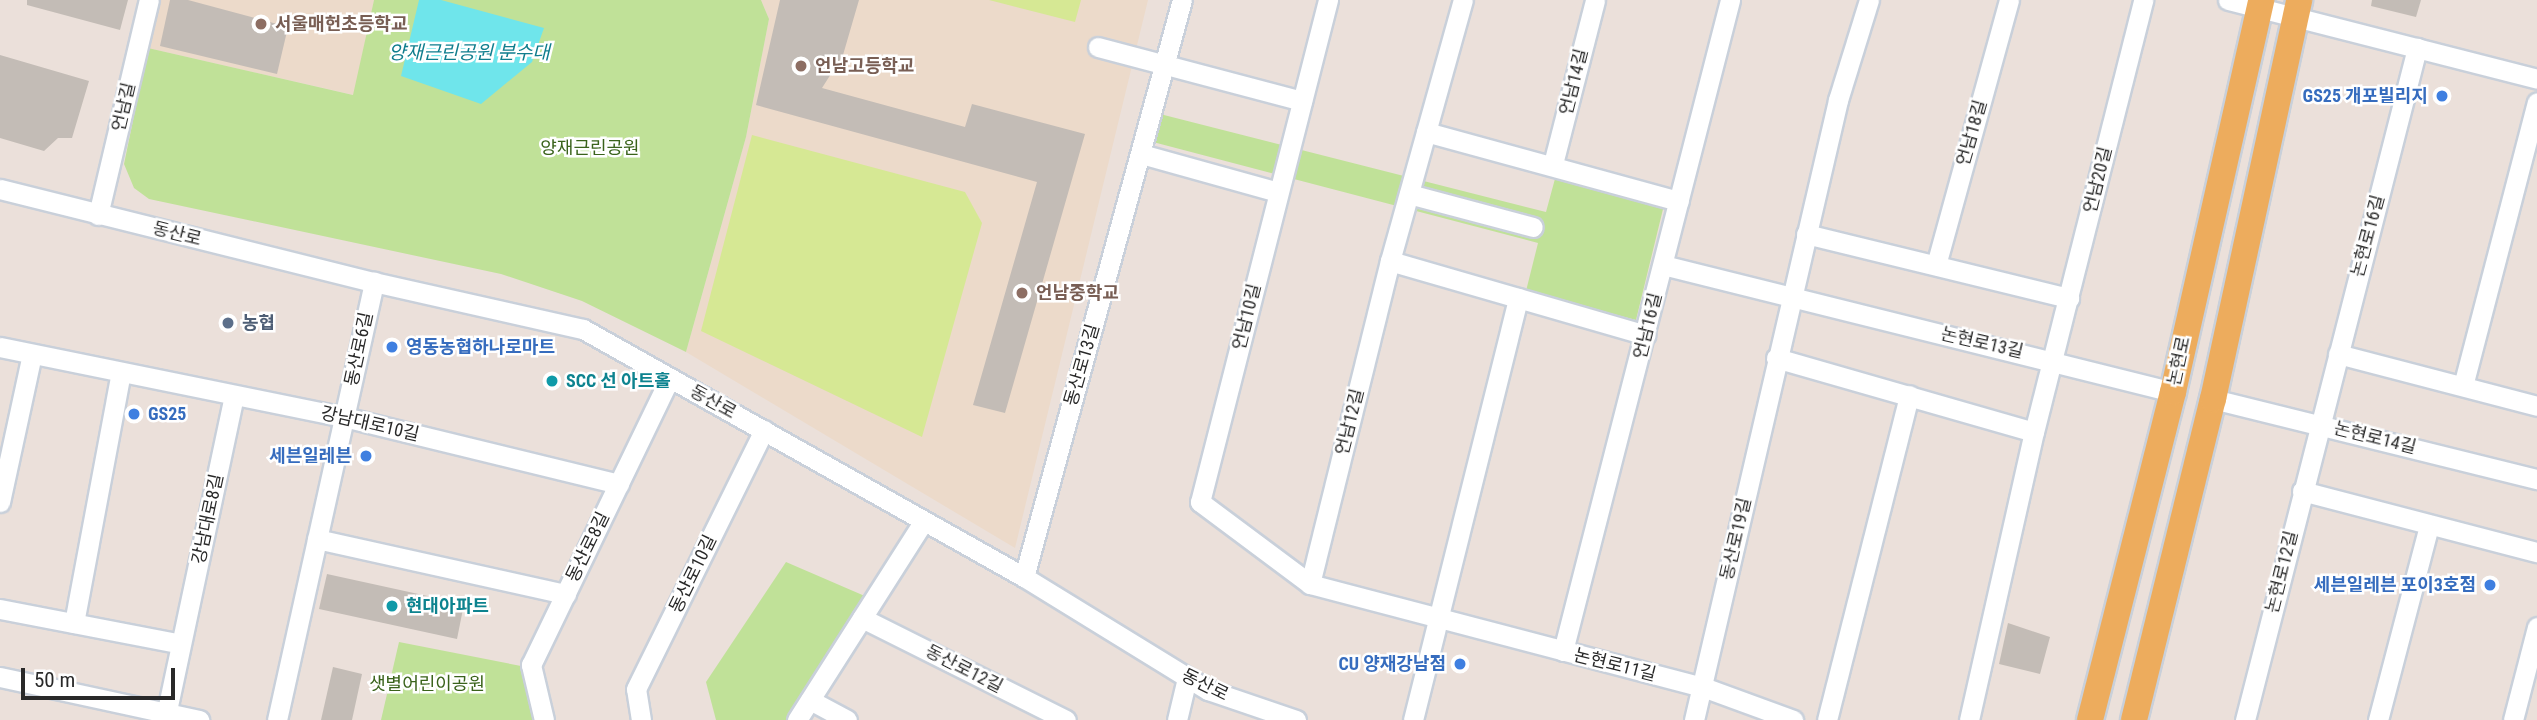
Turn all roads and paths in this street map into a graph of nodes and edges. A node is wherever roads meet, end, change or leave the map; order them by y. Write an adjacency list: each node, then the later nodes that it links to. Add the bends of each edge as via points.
1 (149, 0): 26 (street, 언남길)
2 (1182, 0): 15 (street, 동산로13길)
3 (1328, 0): 17 (street, 언남10길)
4 (1463, 0): 19 (street, 언남12길)
5 (1595, 0): 21 (street, 언남14길)
6 (1730, 0): 25 (street, 언남16길)
7 (1869, 0): 28 (street, 동산로19길, via 1838,100)
8 (2009, 0): 31 (street, 언남18길)
9 (2143, 0): 34 (street, 언남20길)
10 (2228, 0): 11 (street)
11 (2260, 4): 12 (street); 45 (main road, 논현로)
12 (2297, 8): 14 (street); 48 (main road)
13 (1098, 47): 15 (street)
14 (2417, 48): 16 (street); 39 (street, 논현로16길)
15 (1165, 66): 17 (street); 20 (street, 동산로13길)
16 (2537, 79)
17 (1302, 101): 23 (street, 언남10길)
18 (2537, 102): 44 (street)
19 (1426, 132): 21 (street); 24 (street, 언남12길)
20 (1141, 154): 23 (street); 62 (street, 동산로13길)
21 (1553, 164): 25 (street)
22 (0, 189): 26 (street, 동산로)
23 (1278, 192): 63 (street, 언남10길, via 1200,502)
24 (1409, 194): 27 (street); 29 (street, 언남12길)
25 (1679, 201): 30 (street, 언남16길)
26 (98, 215): 32 (street, 동산로)
27 (1532, 227)
28 (1806, 234): 31 (street); 35 (street, 동산로19길)
29 (1390, 261): 33 (street); 63 (street, 언남12길)
30 (1663, 265): 35 (street); 36 (street, 언남16길)
31 (1936, 265): 34 (street)
32 (374, 282): 43 (street, 동산로, via 583,328); 50 (street, 동산로6길)
33 (1518, 298): 36 (street); 66 (street)
34 (2068, 298): 41 (street, 언남20길)
35 (1790, 299): 40 (street, 동산로19길); 41 (street, 논현로13길)
36 (1646, 335): 71 (street, 언남16길)
37 (0, 348): 38 (street, 강남대로10길)
38 (32, 354): 42 (street, 강남대로10길); 57 (street)
39 (2338, 354): 44 (street); 51 (street, 논현로16길)
40 (1776, 358): 47 (street); 74 (street, 동산로19길)
41 (2053, 359): 45 (street, 논현로13길); 53 (street)
42 (121, 372): 46 (street, 강남대로10길); 68 (street)
43 (670, 377): 52 (street, 동산로); 55 (street, 동산로8길)
44 (2463, 386): 49 (street)
45 (2173, 392): 91 (main road, 논현로)
46 (234, 395): 50 (street, 강남대로10길); 70 (street, 강남대로8길)
47 (1909, 395): 53 (street); 89 (street)
48 (2213, 398): 51 (street, 논현로14길); 92 (main road)
49 (2537, 406)
50 (344, 417): 55 (street, 강남대로10길); 60 (street, 동산로6길)
51 (2319, 424): 54 (street, 논현로14길); 56 (street, 논현로12길)
52 (764, 430): 58 (street, 동산로); 80 (street, 동산로10길, via 636,689)
53 (2034, 432): 90 (street)
54 (2537, 479)
55 (619, 484): 64 (street, 동산로8길)
56 (2302, 491): 59 (street); 93 (street, 논현로12길)
57 (0, 502)
58 (924, 521): 62 (street, 동산로); 67 (street)
59 (2429, 525): 61 (street); 94 (street)
60 (317, 539): 64 (street); 78 (street, 동산로6길)
61 (2537, 552)
62 (1024, 578): 73 (street, 동산로)
63 (1310, 584): 66 (street, 논현로11길)
64 (565, 594): 79 (street, 동산로8길, via 531,665)
65 (0, 609): 68 (street)
66 (1435, 617): 71 (street, 논현로11길); 86 (street)
67 (862, 618): 75 (street); 83 (street, 동산로12길)
68 (75, 623): 70 (street)
69 (2537, 627): 95 (street)
70 (181, 644): 76 (street, 강남대로8길)
71 (1563, 651): 74 (street, 논현로11길)
72 (0, 677): 76 (street)
73 (1187, 678): 84 (street); 85 (street, 동산로, via 1208,690)
74 (1703, 687): 87 (street, 동산로19길); 88 (street, 논현로11길)
75 (810, 700): 81 (street); 82 (street)
76 (166, 717): 77 (street)
77 (199, 720)
78 (277, 720)
79 (544, 720)
80 (641, 720)
81 (797, 720)
82 (847, 720)
83 (1066, 720)
84 (1177, 720)
85 (1296, 720)
86 (1413, 720)
87 (1694, 720)
88 (1793, 720)
89 (1827, 720)
90 (1969, 720)
91 (2090, 720)
92 (2134, 720)
93 (2245, 720)
94 (2378, 720)
95 (2513, 720)

